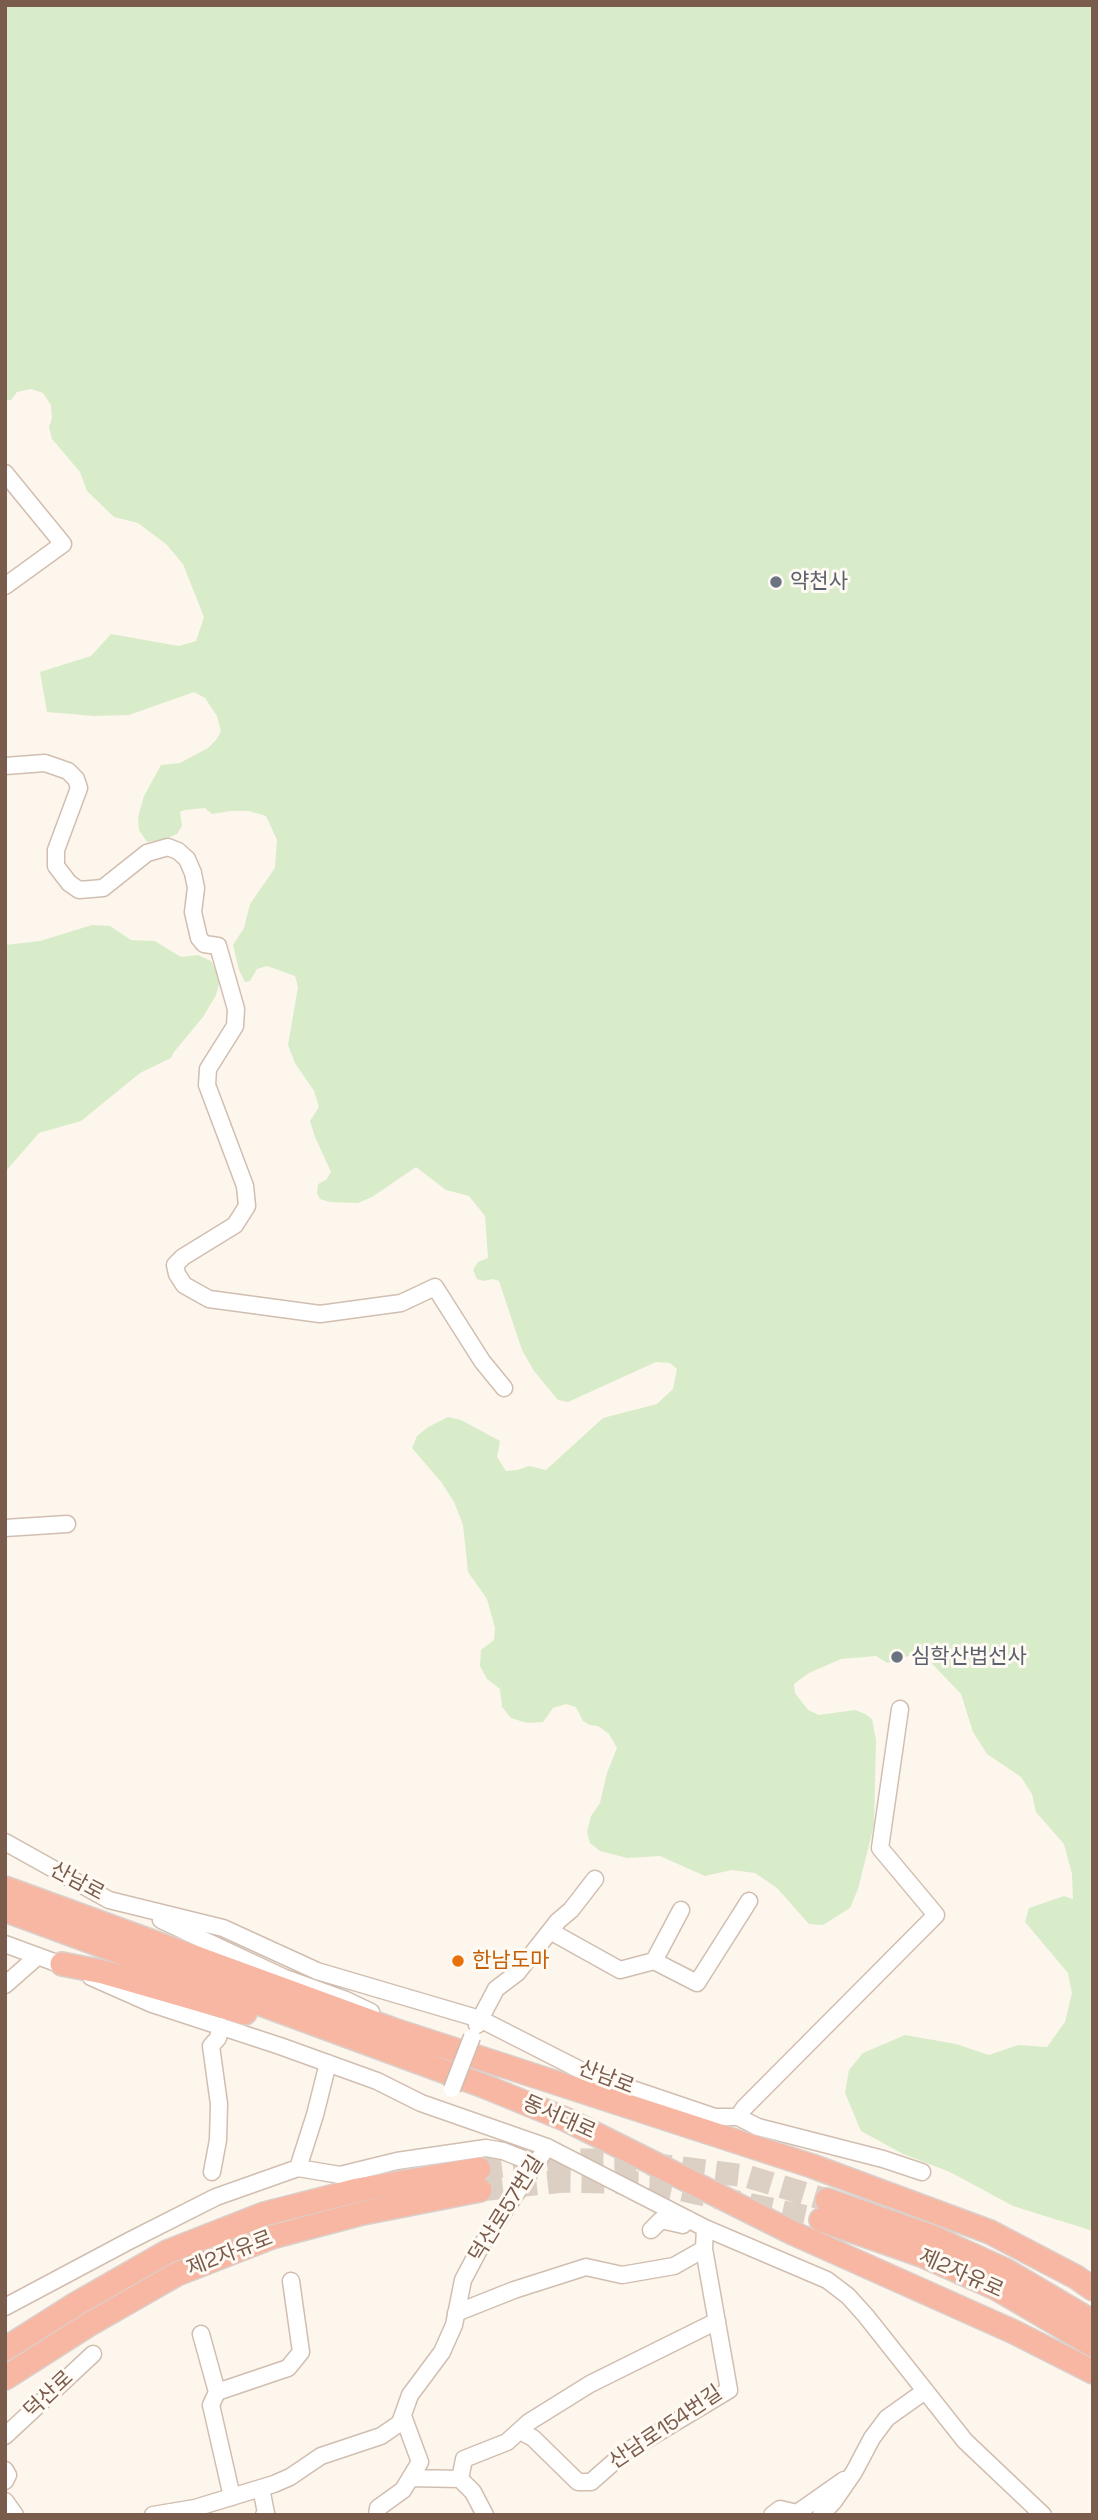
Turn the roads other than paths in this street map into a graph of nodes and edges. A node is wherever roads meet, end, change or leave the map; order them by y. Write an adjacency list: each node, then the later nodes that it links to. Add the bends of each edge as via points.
1 (5, 473): 2 (street, via 63,544)
2 (5, 586)
3 (5, 766): 4 (street, via 45,763 76,779 79,788 56,850 56,866 79,890 103,888 147,853 168,847 187,859 193,873 192,912 199,938 204,944 218,946 236,1009 235,1026 208,1069 207,1085 245,1186 247,1206 235,1225 175,1265 184,1285 209,1299 320,1314 401,1303 435,1287 482,1361)
4 (505, 1388)
5 (67, 1524): 6 (street)
6 (5, 1528)
7 (900, 1709): 27 (street, via 880,1848 936,1915)
8 (5, 1842): 11 (street, 산남로)
9 (595, 1879): 15 (street)
10 (5, 1888): 23 (highway, 동서대로)
11 (109, 1899): 21 (street, 산남로, via 223,1928 317,1971); 23 (street, via 285,1978 346,2000)
12 (749, 1901): 18 (street, via 697,1983)
13 (5, 1910): 25 (highway, 동서대로)
14 (681, 1910): 18 (street)
15 (550, 1931): 18 (street, via 620,1970); 21 (street, via 517,1973 496,1989)
16 (5, 1944): 17 (street)
17 (38, 1956): 19 (street); 20 (street)
18 (654, 1961)
19 (62, 1964): 22 (street, via 152,2004); 25 (highway, via 244,2013)
20 (5, 1985)
21 (480, 2018): 25 (street, bridge); 27 (street, 산남로, via 588,2074 715,2117)
22 (221, 2026): 24 (street); 31 (street, via 211,2046 219,2104)
23 (436, 2044): 38 (highway, 동서대로, via 812,2166 977,2227)
24 (328, 2063): 26 (street); 30 (street)
25 (447, 2080): 26 (street); 47 (highway, 동서대로, via 567,2120 794,2234)
26 (442, 2110): 28 (street)
27 (738, 2117): 32 (street, 산남로, via 758,2127)
28 (547, 2147): 29 (street, 덕산로57번길); 33 (street)
29 (536, 2164): 30 (street, via 486,2148 340,2175); 40 (street, 덕산로57번길, via 481,2246 463,2280)
30 (298, 2168): 39 (street, via 216,2197)
31 (212, 2172)
32 (922, 2172)
33 (688, 2219): 34 (street); 35 (street, via 683,2225 661,2220)
34 (705, 2228): 36 (street, 산남로154번길); 49 (street, via 838,2288)
35 (651, 2230)
36 (704, 2249): 40 (street, via 674,2266 622,2275 586,2267); 41 (street, 산남로154번길)
37 (291, 2281): 50 (street, via 301,2352 288,2368)
38 (1093, 2289)
39 (5, 2307)
40 (456, 2313): 51 (street, 덕산로57번길, via 442,2351 422,2375)
41 (717, 2321): 52 (street, via 590,2384); 52 (street, 산남로154번길, via 729,2390 624,2453 591,2482 578,2482)
42 (1093, 2322): 44 (highway, 제2자유로, via 1004,2270 930,2236 824,2210 996,2288)
43 (201, 2334): 50 (street)
44 (1093, 2345)
45 (5, 2349): 48 (highway, 제2자유로, via 167,2252 264,2214 358,2190 480,2180 272,2237 177,2274)
46 (93, 2354): 53 (street, 덕산로)
47 (1093, 2372)
48 (5, 2378)
49 (925, 2391): 55 (street, via 887,2418); 69 (street, via 965,2441)
50 (218, 2392): 60 (street, via 211,2405)
51 (403, 2416): 56 (street, via 420,2462); 59 (street, 덕산로57번길, via 381,2436 321,2456 290,2477)
52 (520, 2431): 57 (street, via 507,2442 464,2459)
53 (5, 2436)
54 (5, 2470): 58 (street)
55 (854, 2472): 67 (street, via 797,2513 780,2509); 68 (street)
56 (410, 2477): 57 (street); 65 (street, via 403,2490 378,2508)
57 (460, 2479): 66 (street)
58 (5, 2481)
59 (261, 2488): 60 (street, 덕산로57번길); 64 (street)
60 (232, 2497): 63 (street, 덕산로57번길)
61 (5, 2501): 62 (street)
62 (15, 2515)
63 (153, 2515)
64 (264, 2515)
65 (377, 2515)
66 (485, 2515)
67 (772, 2515)
68 (821, 2515)
69 (1043, 2515)

